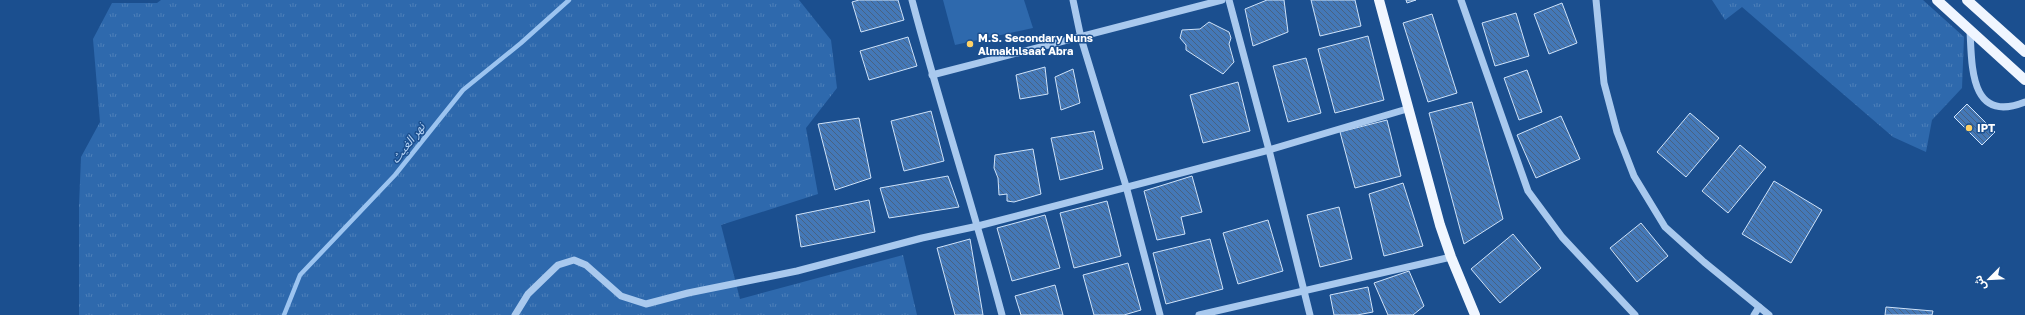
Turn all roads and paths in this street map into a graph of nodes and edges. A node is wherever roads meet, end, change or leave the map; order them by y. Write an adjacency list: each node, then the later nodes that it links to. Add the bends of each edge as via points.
1 (912, 0): 13 (street)
2 (1072, 0): 11 (street)
3 (1222, 0): 11 (street)
4 (1229, 0): 17 (street)
5 (1379, 0): 16 (main road)
6 (1461, 0): 29 (street, via 1528,191 1562,237)
7 (1596, 0): 22 (street, via 1604,83 1617,132 1634,176 1665,227)
8 (1937, 0): 10 (main road)
9 (1967, 0): 12 (main road)
10 (1970, 31): 14 (main road); 15 (street, via 1973,78 1981,96 1996,107 2014,107)
11 (1081, 38): 13 (street); 18 (street)
12 (2025, 52)
13 (932, 75): 19 (street)
14 (2025, 80)
15 (2025, 102)
16 (1407, 109): 17 (street); 20 (main road)
17 (1269, 150): 18 (street); 21 (street)
18 (1126, 186): 19 (street); 25 (street)
19 (978, 226): 23 (street, via 797,271 646,304 621,296 586,266 574,260 558,265 528,294); 24 (street)
20 (1451, 257): 21 (street); 28 (main road)
21 (1304, 290): 26 (street); 27 (street)
22 (1759, 307): 30 (street); 31 (street)
23 (515, 315)
24 (1002, 315)
25 (1160, 315)
26 (1199, 315)
27 (1310, 315)
28 (1475, 315)
29 (1635, 315)
30 (1754, 315)
31 (1769, 315)

